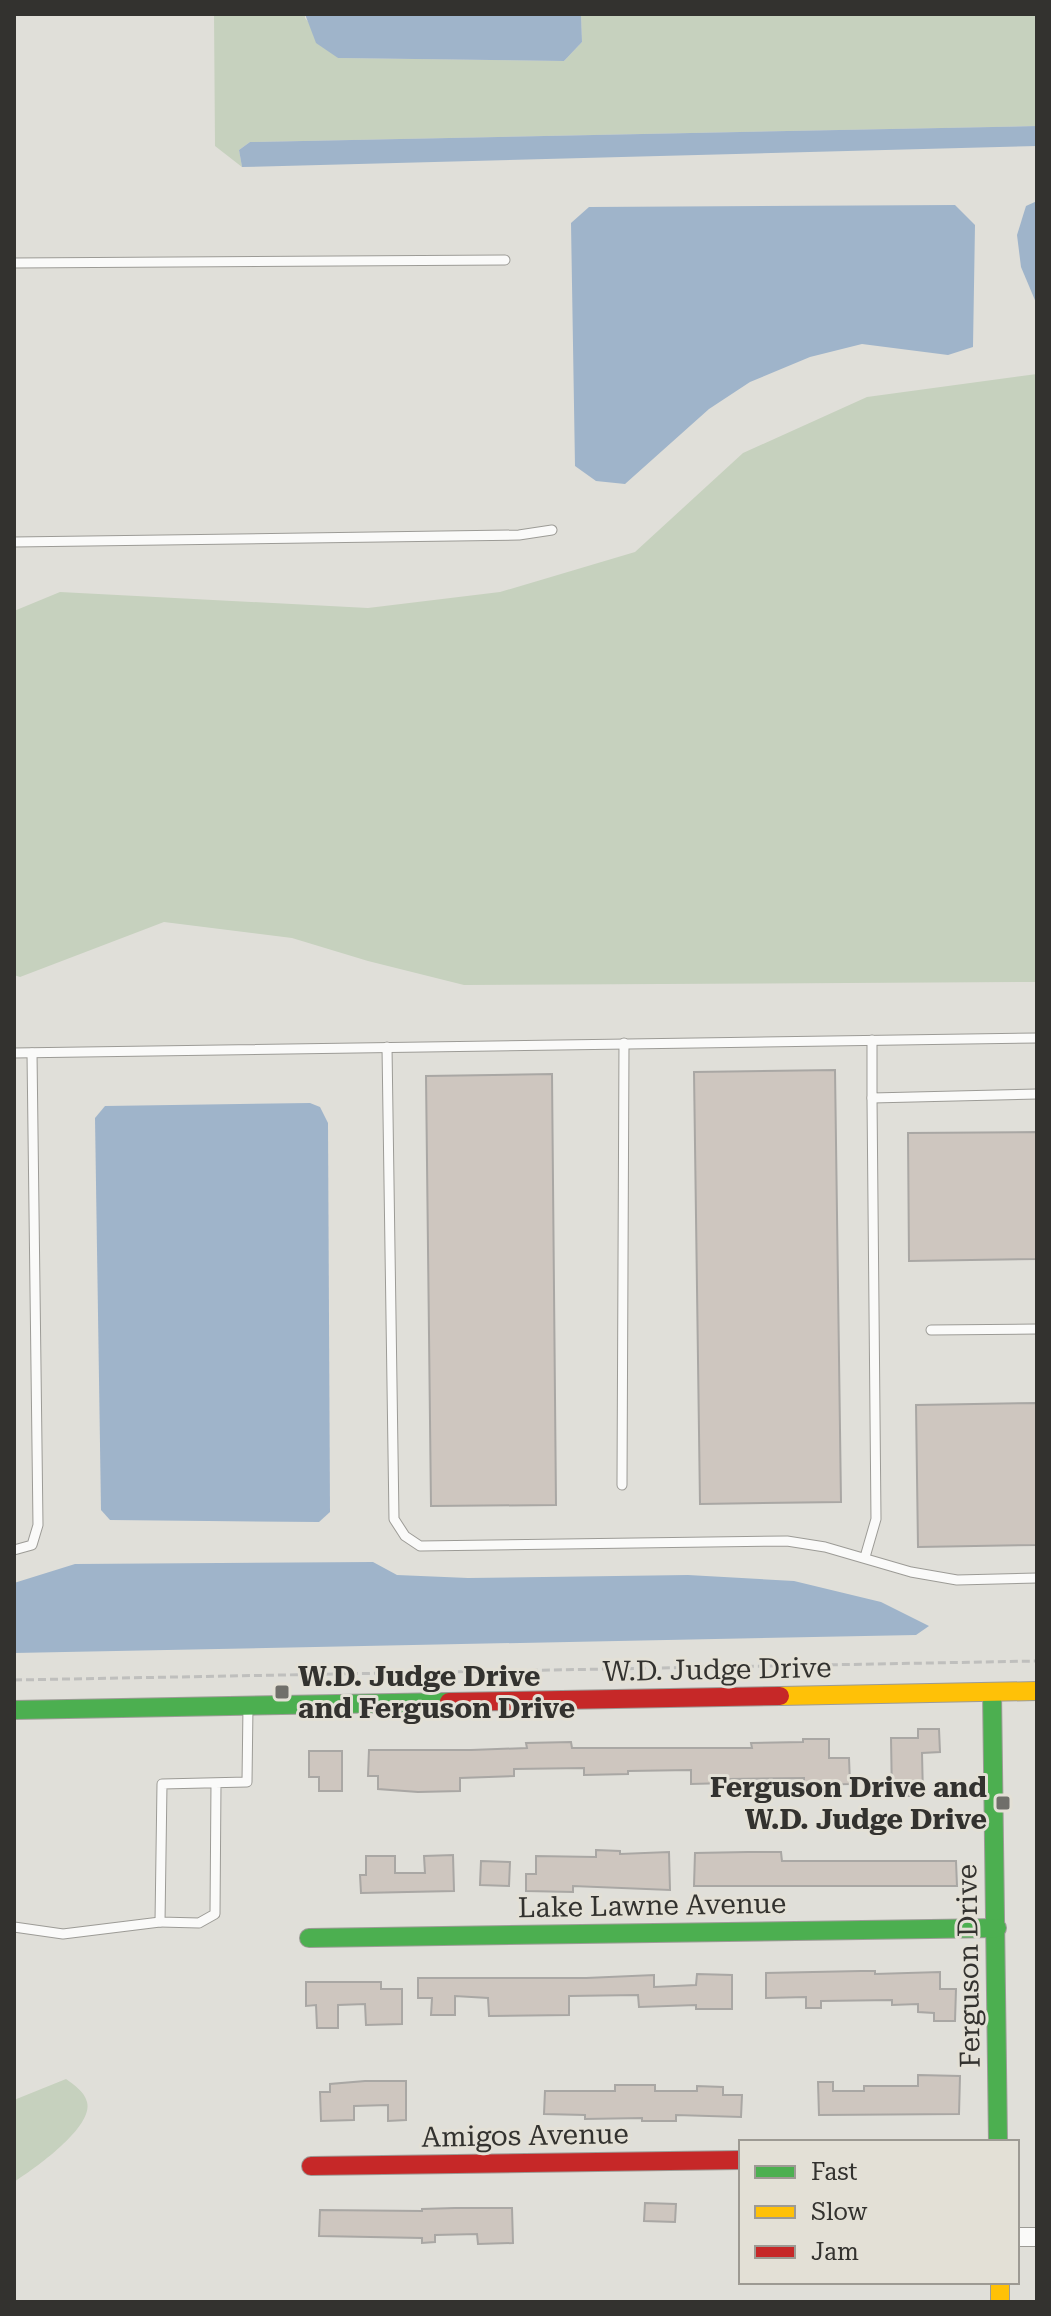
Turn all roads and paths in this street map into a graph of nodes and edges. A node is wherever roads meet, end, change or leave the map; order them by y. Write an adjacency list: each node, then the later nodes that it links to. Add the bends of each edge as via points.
1 (505, 260): 2 (lane)
2 (14, 263)
3 (552, 530): 4 (lane, via 519,535)
4 (14, 542)
5 (1037, 1038): 6 (lane)
6 (872, 1040): 7 (lane); 12 (lane)
7 (624, 1043): 8 (lane); 15 (lane)
8 (387, 1047): 10 (lane); 17 (lane, via 394,1519 405,1536 420,1546 787,1541)
9 (14, 1053): 10 (lane)
10 (32, 1053): 16 (lane, via 38,1525 32,1545)
11 (1037, 1094): 12 (lane)
12 (872, 1098): 17 (lane, via 876,1519)
13 (1037, 1329): 14 (lane)
14 (931, 1330)
15 (622, 1485)
16 (14, 1550)
17 (865, 1557): 18 (lane, via 957,1580)
18 (1037, 1578)
19 (1037, 1661): 20 (path)
20 (14, 1680)
21 (1037, 1691): 22 (street, W.D. Judge Drive)
22 (992, 1692): 23 (street, W.D. Judge Drive); 28 (street, Ferguson Drive)
23 (248, 1706): 24 (street, W.D. Judge Drive); 25 (lane, via 247,1782)
24 (14, 1710)
25 (216, 1783): 26 (lane, via 215,1914 199,1923); 26 (lane, via 162,1784)
26 (160, 1922): 27 (lane, via 63,1934)
27 (14, 1927)
28 (997, 1928): 29 (street, Lake Lawne Avenue); 30 (street, Ferguson Drive)
29 (309, 1938)
30 (998, 2140)
31 (739, 2160): 32 (street, Amigos Avenue)
32 (311, 2166)

